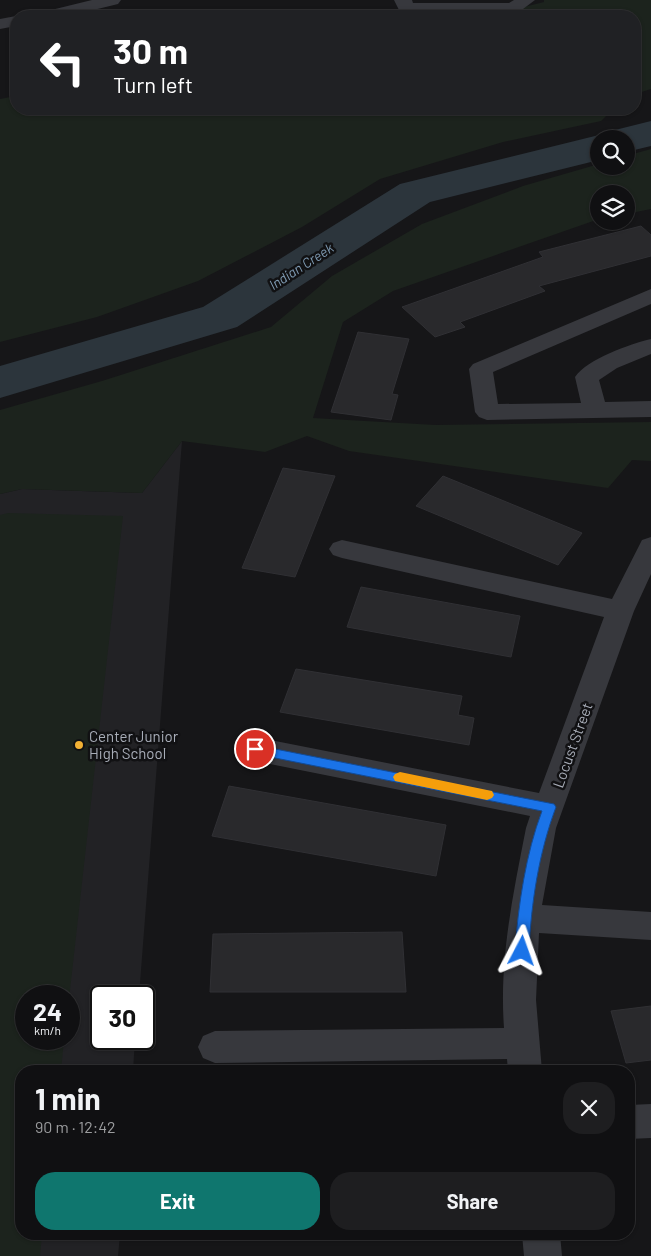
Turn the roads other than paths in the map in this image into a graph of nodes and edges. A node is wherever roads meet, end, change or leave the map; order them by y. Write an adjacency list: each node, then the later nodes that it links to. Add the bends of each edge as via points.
1 (112, 0): 4 (street)
2 (403, 0): 3 (street, via 406,8 513,8)
3 (526, 0)
4 (73, 10)
5 (651, 296): 8 (street, via 482,369 487,412)
6 (651, 346): 8 (street, via 609,362 587,378)
7 (651, 409): 8 (street)
8 (595, 410)
9 (651, 546): 11 (street, Locust Street)
10 (342, 549): 11 (street)
11 (620, 612): 13 (street, Locust Street)
12 (255, 749): 13 (street)
13 (549, 807): 14 (street, Locust Street, via 541,828)
14 (524, 918): 15 (street); 17 (street, Locust Street, via 519,1000)
15 (651, 926)
16 (215, 1047): 17 (street)
17 (524, 1057)
18 (651, 1120): 19 (street)
19 (635, 1121)
20 (542, 1240): 21 (street)
21 (543, 1256)

